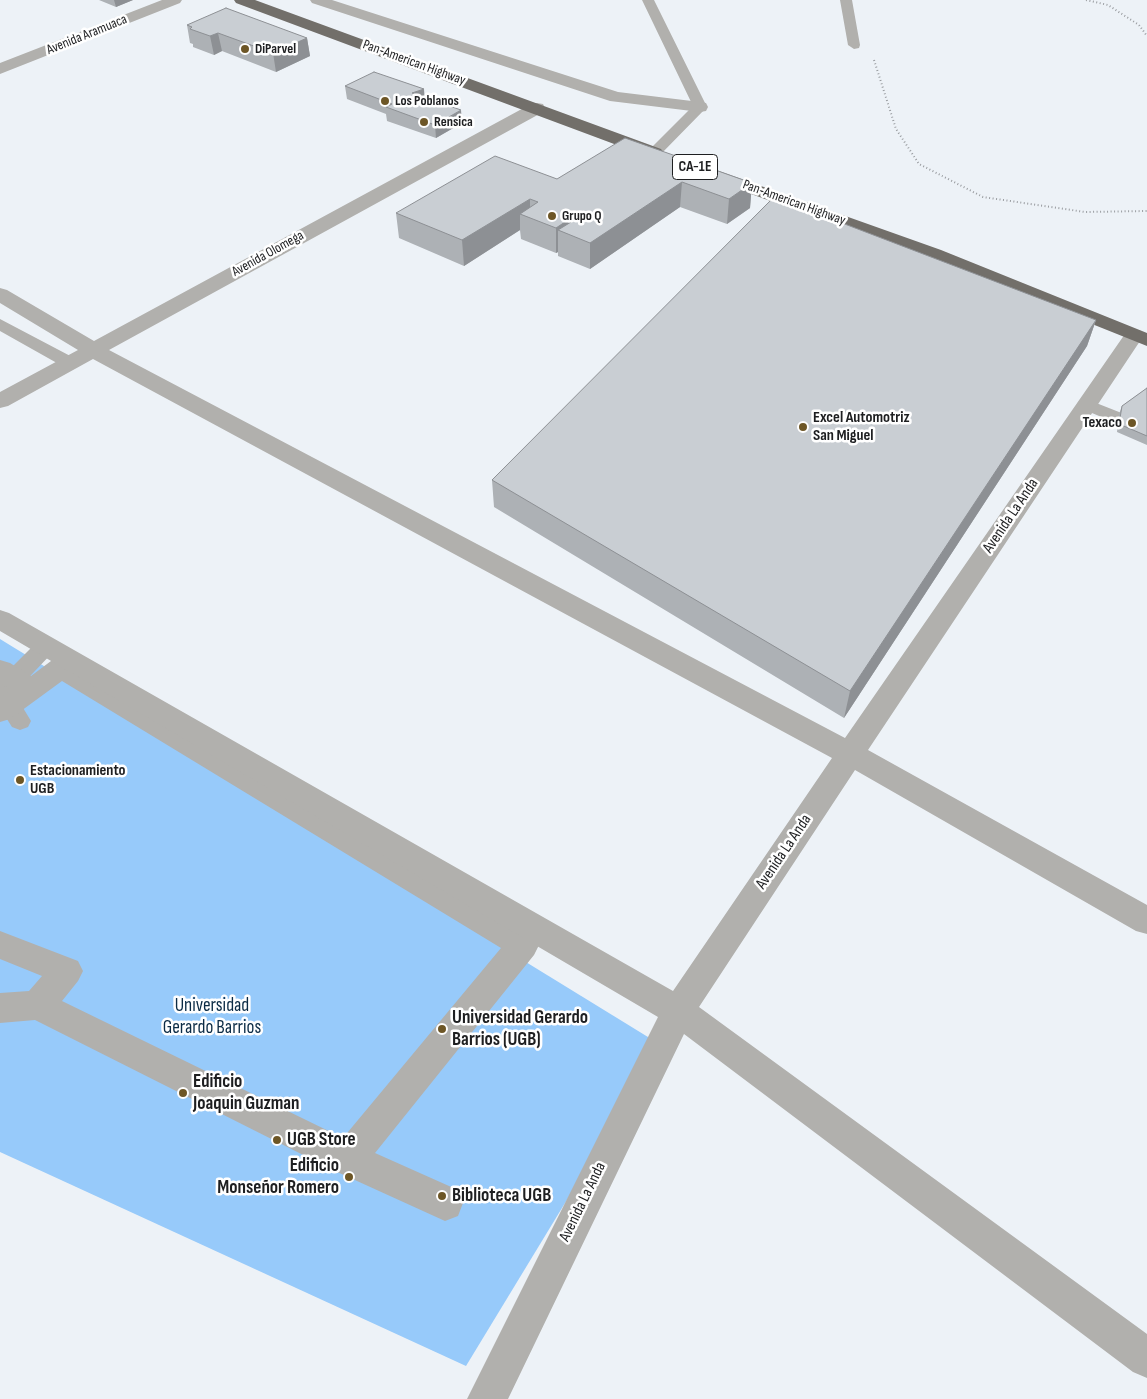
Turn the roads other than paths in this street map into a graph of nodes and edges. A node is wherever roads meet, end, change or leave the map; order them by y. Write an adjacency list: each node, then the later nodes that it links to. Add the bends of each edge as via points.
1 (175, 0): 7 (street, Avenida Aramuaca)
2 (241, 0): 9 (highway, Pan-American Highway / CA-1E)
3 (317, 0): 8 (street, via 616,97)
4 (648, 0): 8 (lane)
5 (846, 0): 6 (lane)
6 (854, 45)
7 (0, 69)
8 (700, 107): 12 (lane)
9 (537, 108): 10 (highway, Pan-American Highway / CA-1E); 20 (street, Avenida Olomega)
10 (626, 142): 11 (lane); 12 (highway, Pan-American Highway / CA-1E)
11 (610, 152)
12 (654, 152): 13 (highway, Pan-American Highway / CA-1E)
13 (672, 159)
14 (700, 169): 15 (highway, Pan-American Highway / CA-1E)
15 (921, 249): 16 (lane); 19 (highway, Pan-American Highway / CA-1E)
16 (906, 261)
17 (0, 294): 20 (street)
18 (0, 324): 21 (lane)
19 (1141, 337): 23 (street, Avenida La Anda)
20 (94, 350): 21 (street, Avenida Olomega); 28 (street)
21 (70, 363): 22 (street, Avenida Olomega)
22 (0, 401)
23 (1086, 404): 24 (lane); 28 (street, Avenida La Anda)
24 (1147, 430)
25 (0, 619): 26 (street)
26 (46, 646): 27 (lane); 33 (street)
27 (10, 694): 34 (street, via 61,668 523,945)
28 (850, 754): 29 (street); 33 (street, Avenida La Anda)
29 (1147, 922)
30 (0, 945): 31 (street, via 67,971)
31 (38, 1005): 32 (street); 34 (street)
32 (0, 1008)
33 (678, 1011): 36 (street); 37 (street, Avenida La Anda)
34 (348, 1159): 35 (street)
35 (445, 1203)
36 (1147, 1358)
37 (487, 1399)

